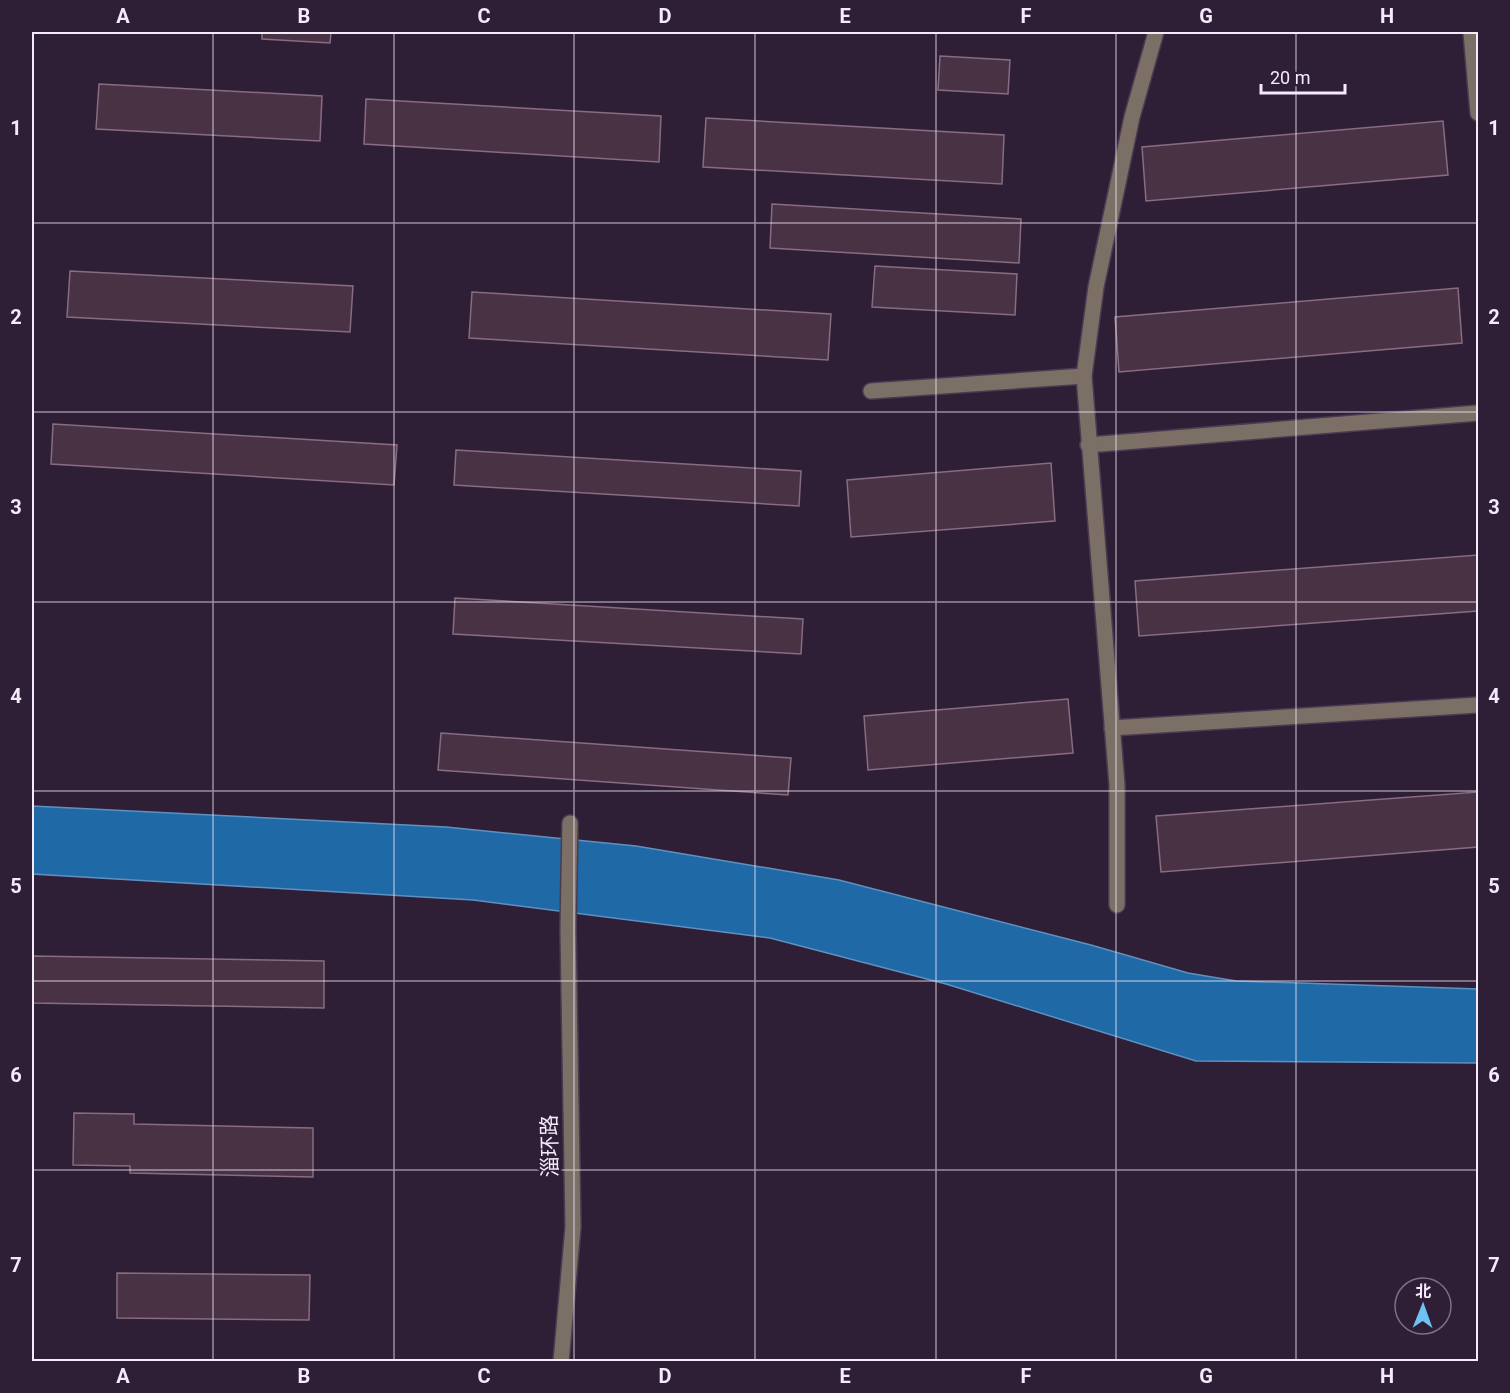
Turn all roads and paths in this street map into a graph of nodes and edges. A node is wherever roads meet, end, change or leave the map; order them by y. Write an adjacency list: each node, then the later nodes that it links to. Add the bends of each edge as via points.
1 (1156, 32): 4 (street, via 1132,117 1096,286)
2 (1471, 32): 3 (street)
3 (1479, 113)
4 (1084, 376): 5 (street); 7 (street)
5 (871, 391)
6 (1479, 413): 7 (street)
7 (1088, 445): 9 (street)
8 (1479, 705): 9 (street)
9 (1112, 728): 11 (street, via 1117,785)
10 (570, 823): 12 (street, 淄环路, via 573,1227)
11 (1117, 905)
12 (561, 1362)

